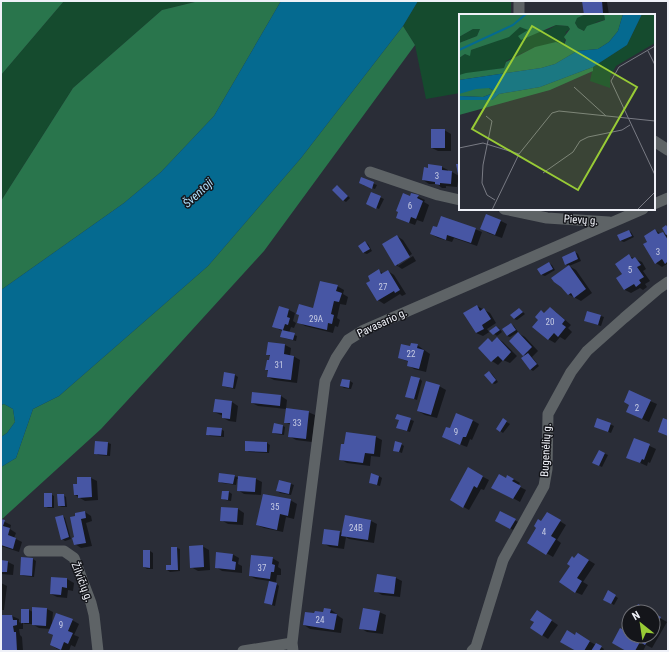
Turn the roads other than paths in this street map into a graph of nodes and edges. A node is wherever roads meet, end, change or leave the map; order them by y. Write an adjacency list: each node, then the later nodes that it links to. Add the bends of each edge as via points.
1 (519, 1): 2 (street)
2 (520, 14)
3 (655, 142): 4 (street)
4 (668, 150)
5 (370, 172): 7 (street)
6 (668, 198): 8 (street)
7 (459, 200)
8 (655, 204)
9 (509, 210): 11 (street, Pievų g., via 547,218)
10 (641, 210): 11 (street, Pavasario g.)
11 (612, 223): 14 (street, Pavasario g., via 364,330 348,340 325,382)
12 (668, 282): 17 (street, Bugenėlių g., via 587,351 571,372 548,414 547,469 544,486 503,560 476,647)
13 (29, 551): 15 (street, Žilvičių g., via 64,551 74,558 94,615)
14 (292, 647): 16 (street)
15 (98, 651)
16 (243, 651)
17 (472, 651)

